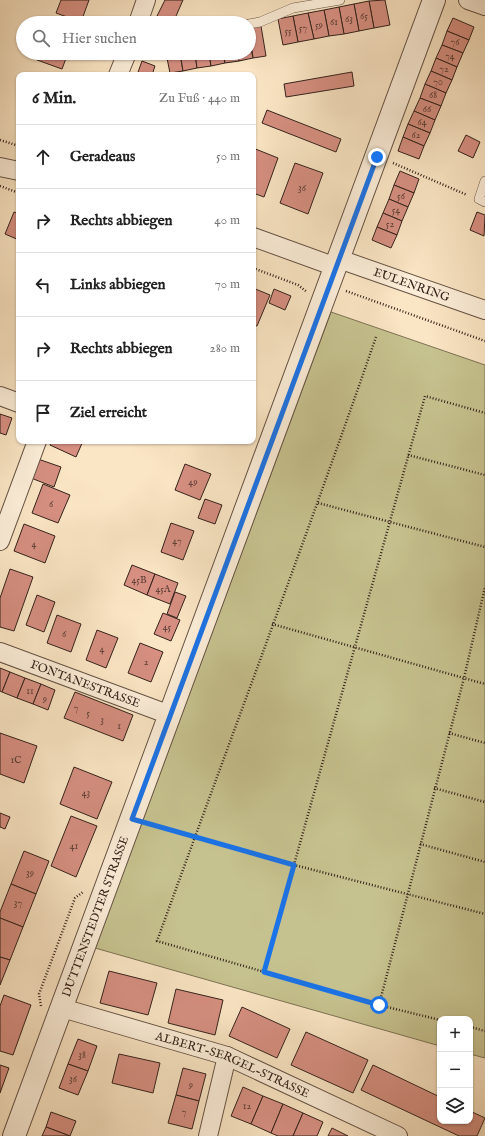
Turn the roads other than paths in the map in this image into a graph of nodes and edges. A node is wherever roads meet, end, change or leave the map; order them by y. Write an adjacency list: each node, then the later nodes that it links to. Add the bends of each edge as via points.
1 (146, 0): 6 (street)
2 (340, 0): 7 (lane, via 293,8)
3 (434, 0): 15 (street, DUTTENSTEDTER STRASSE)
4 (468, 0): 5 (street)
5 (485, 6)
6 (140, 16)
7 (256, 23)
8 (124, 60): 9 (street)
9 (119, 72)
10 (0, 167): 11 (street)
11 (16, 170)
12 (485, 181): 13 (lane)
13 (482, 201)
14 (256, 238): 15 (street, EULENRING)
15 (337, 263): 16 (street, EULENRING); 22 (street, DUTTENSTEDTER STRASSE)
16 (485, 310)
17 (0, 396): 18 (street)
18 (16, 402)
19 (36, 444): 20 (street)
20 (0, 540)
21 (0, 652): 22 (street, FONTANESTRASSE)
22 (170, 716): 23 (street, DUTTENSTEDTER STRASSE)
23 (62, 1008): 24 (street, ALBERT-SERGEL-STRASSE); 25 (street, DUTTENSTEDTER STRASSE)
24 (227, 1056): 26 (street); 27 (street, ALBERT-SERGEL-STRASSE)
25 (14, 1136)
26 (208, 1136)
27 (398, 1136)

